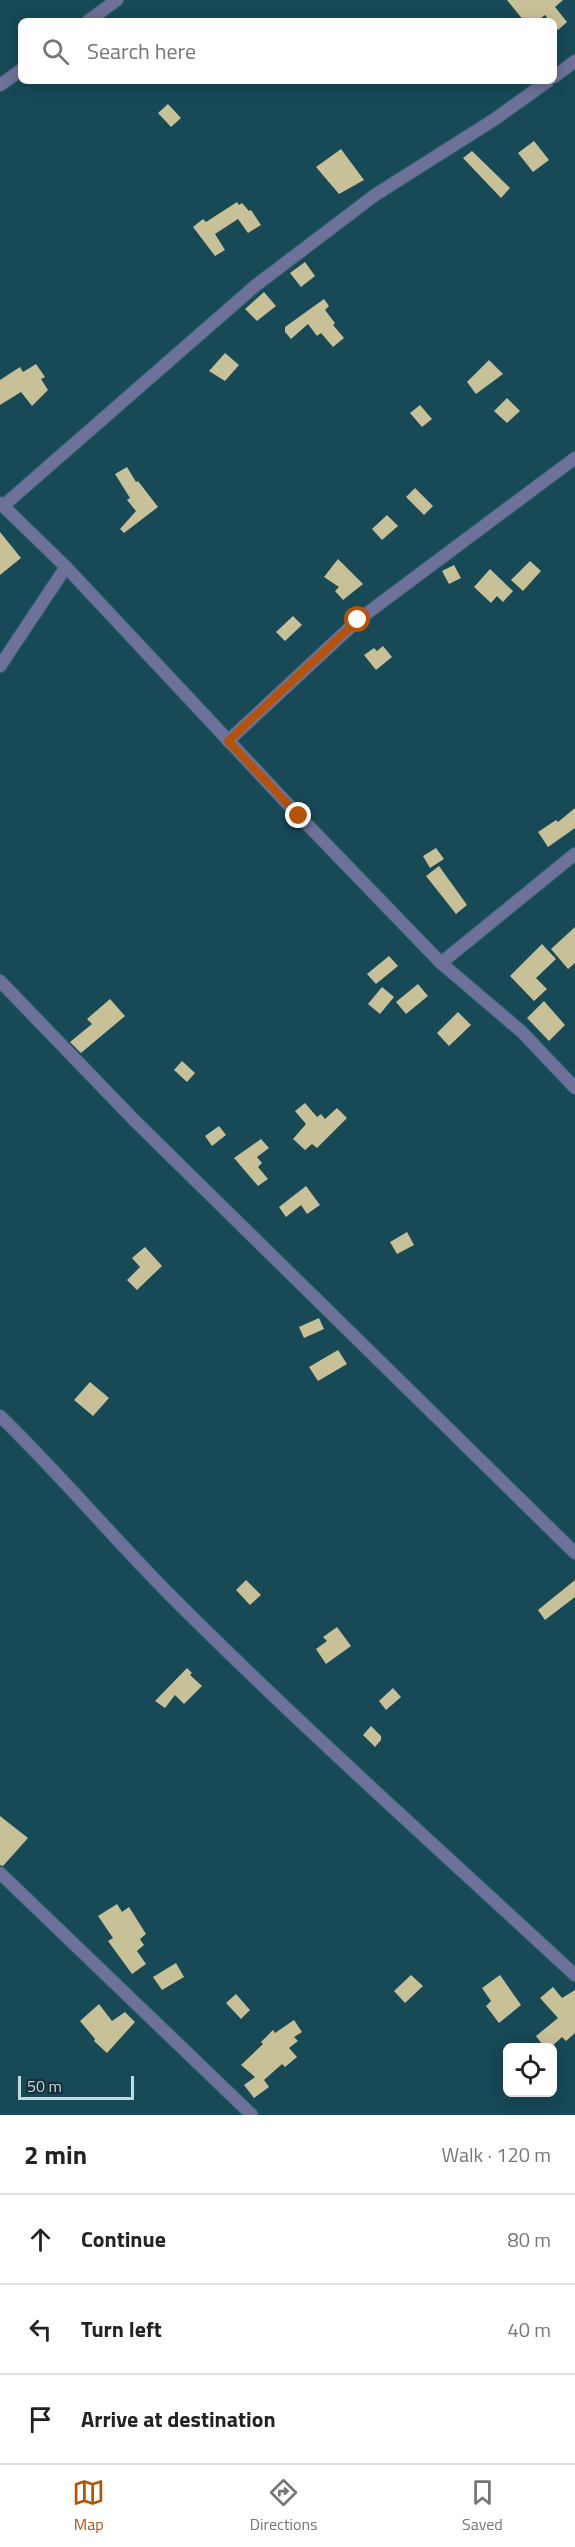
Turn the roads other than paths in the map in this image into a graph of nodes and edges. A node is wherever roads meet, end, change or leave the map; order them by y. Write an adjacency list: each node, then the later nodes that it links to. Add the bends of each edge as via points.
1 (117, 0): 2 (street)
2 (92, 18)
3 (575, 61): 5 (street)
4 (18, 72): 7 (street)
5 (557, 75)
6 (544, 84): 9 (street, via 375,195 255,286)
7 (0, 85)
8 (575, 458): 12 (street, via 358,620)
9 (1, 505): 10 (street)
10 (66, 567): 11 (street); 12 (street)
11 (0, 666)
12 (228, 741): 14 (street)
13 (575, 854): 14 (street)
14 (441, 963): 16 (street, via 522,1032)
15 (0, 981): 18 (street, via 135,1120)
16 (575, 1088)
17 (0, 1416): 20 (street, via 51,1465 106,1530 173,1598)
18 (575, 1553)
19 (0, 1873): 21 (street)
20 (575, 1975)
21 (252, 2115)

